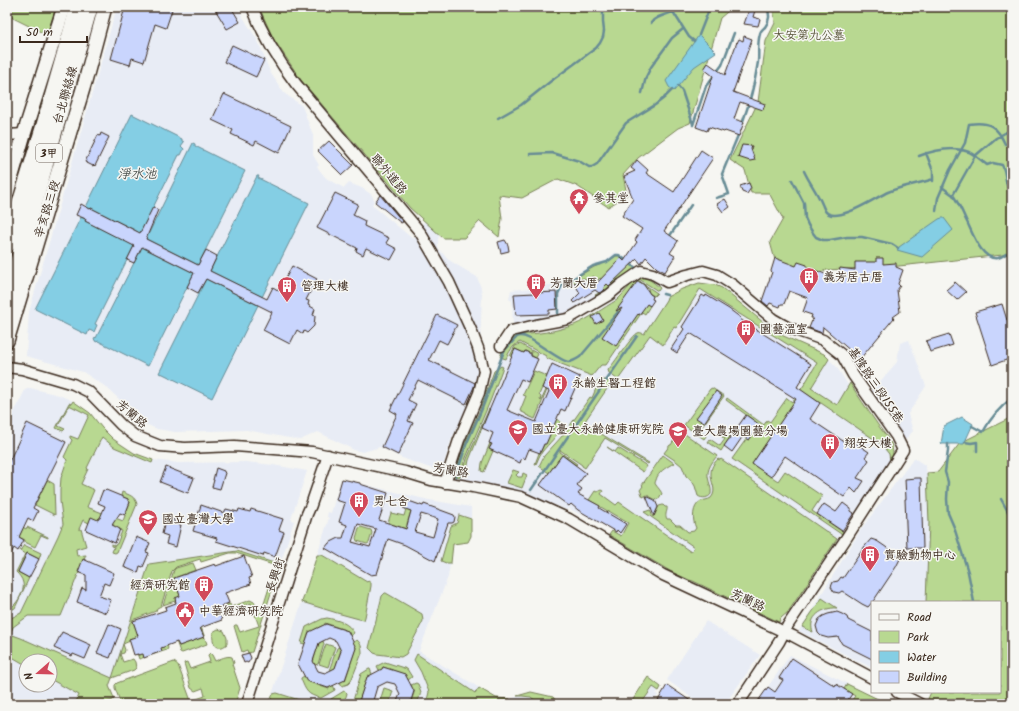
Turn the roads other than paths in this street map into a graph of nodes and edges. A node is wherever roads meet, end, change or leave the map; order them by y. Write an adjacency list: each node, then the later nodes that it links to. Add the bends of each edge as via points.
1 (64, 7): 6 (main road)
2 (78, 7): 9 (highway, 台北聯絡線 / 3甲)
3 (90, 7): 10 (highway, 台北聯絡線 / 3甲)
4 (105, 7): 11 (main road, 辛亥路三段)
5 (252, 7): 15 (street, 聯外道路, via 268,43 282,66 420,232 449,282 471,330 484,371 479,393 459,440)
6 (24, 134): 7 (street); 8 (main road)
7 (7, 135)
8 (7, 193)
9 (7, 245)
10 (7, 299)
11 (7, 341)
12 (501, 346): 16 (street, 基隆路三段155巷, via 511,331 568,319 609,295 641,271 667,282 703,271 718,275 733,285 773,319 823,340 842,355 853,376 896,436 903,450)
13 (7, 367): 14 (street, 芳蘭路, via 73,384 89,392 121,425 136,436 160,446 235,446)
14 (328, 455): 15 (street, 芳蘭路); 19 (street, 長興街)
15 (445, 483): 16 (street, 芳蘭路, via 528,500 569,519 663,575)
16 (784, 632): 17 (street, 芳蘭路); 20 (street, 基隆路三段155巷)
17 (871, 677)
18 (899, 693): 21 (street)
19 (247, 704)
20 (738, 704)
21 (920, 704)

